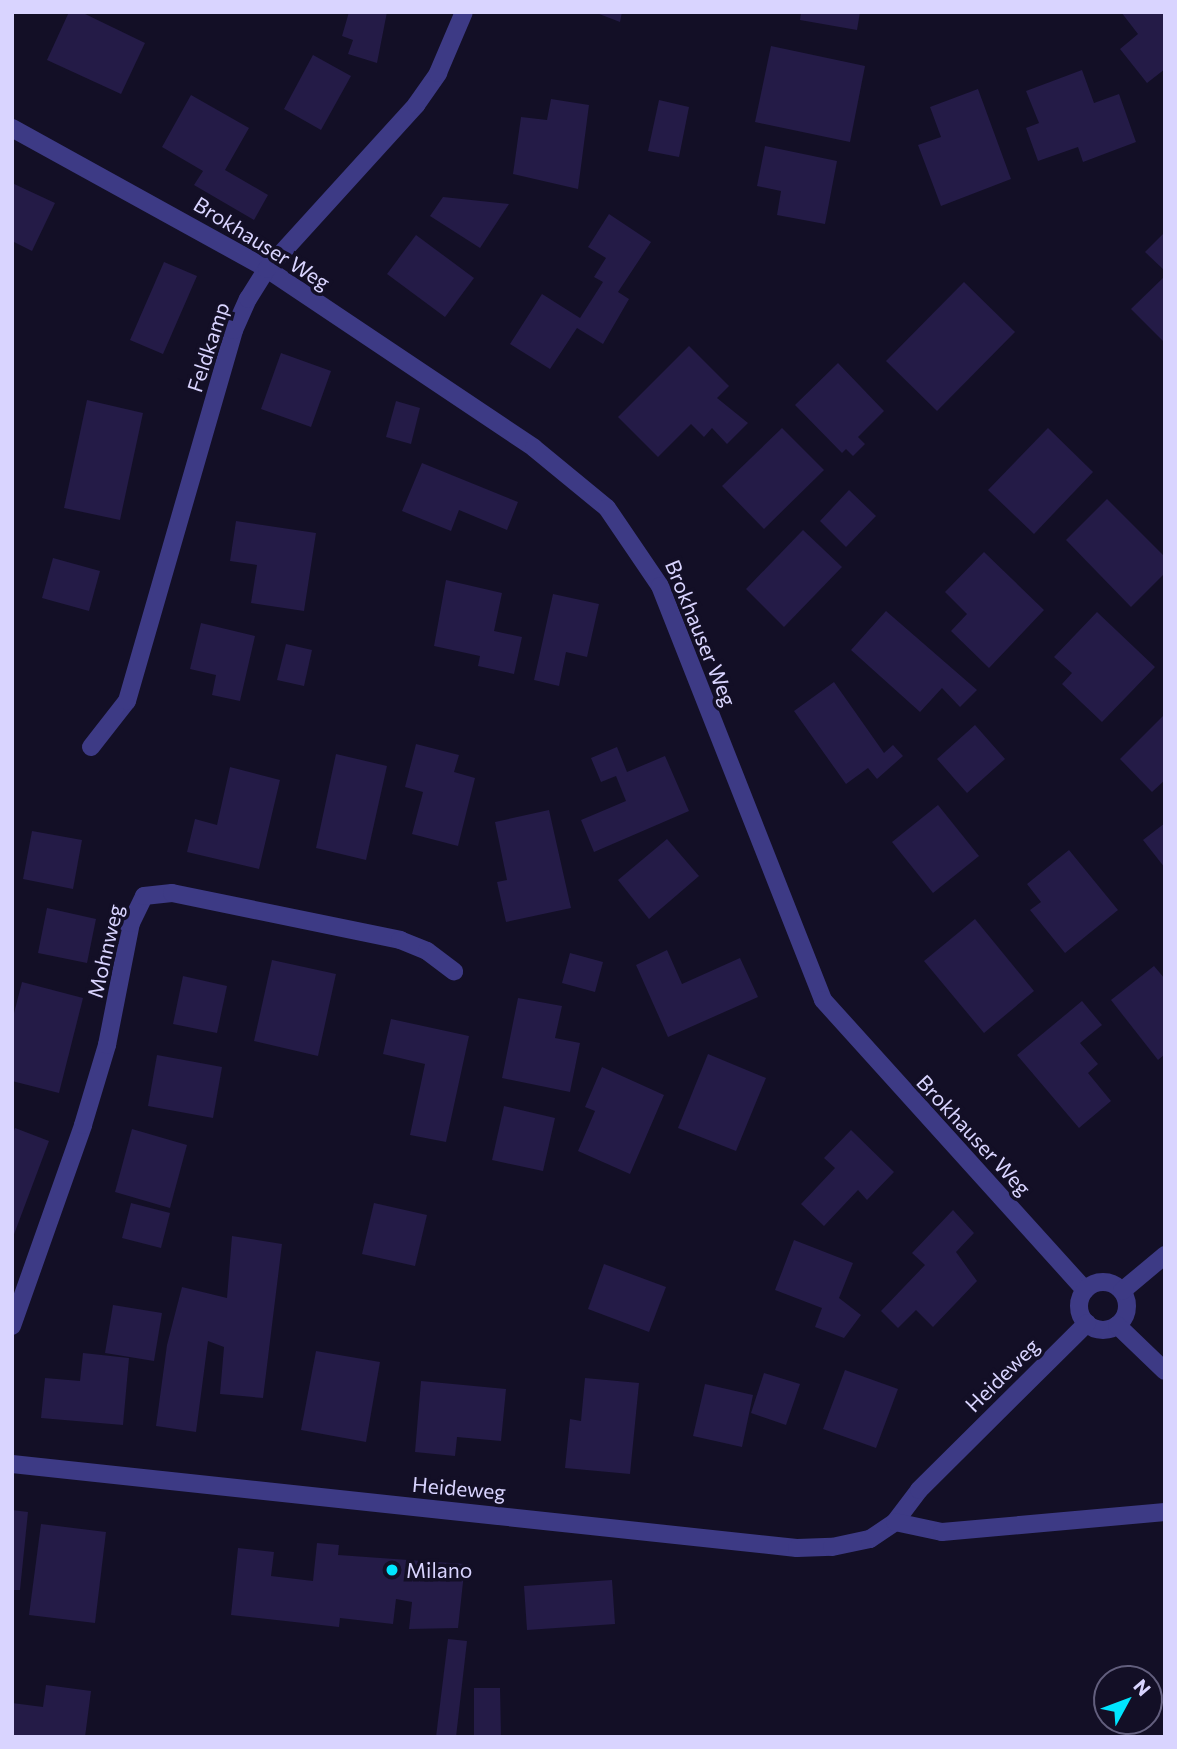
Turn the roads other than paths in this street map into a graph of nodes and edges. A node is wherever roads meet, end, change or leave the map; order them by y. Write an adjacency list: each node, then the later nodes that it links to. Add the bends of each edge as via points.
1 (464, 12): 3 (street, Feldkamp, via 442,64 416,105)
2 (12, 128): 3 (street, Brokhauser Weg)
3 (267, 269): 4 (street, Feldkamp, via 234,330 127,701); 7 (street, Brokhauser Weg, via 571,474 631,536 660,586 823,1000)
4 (90, 747)
5 (454, 971): 11 (street, Mohnweg, via 428,951 400,940 172,893 144,897 131,922 107,1045 83,1125)
6 (1165, 1255): 8 (street)
7 (1086, 1290): 8 (street, via 1104,1282); 9 (street, via 1080,1303)
8 (1122, 1291): 10 (street, via 1126,1313)
9 (1087, 1323): 10 (street, via 1102,1329); 15 (street, Heideweg, via 919,1490)
10 (1117, 1325): 12 (street)
11 (12, 1326)
12 (1165, 1371)
13 (12, 1464): 15 (street, Heideweg, via 796,1548 856,1543)
14 (1165, 1511): 15 (street, via 942,1532)
15 (895, 1522)

